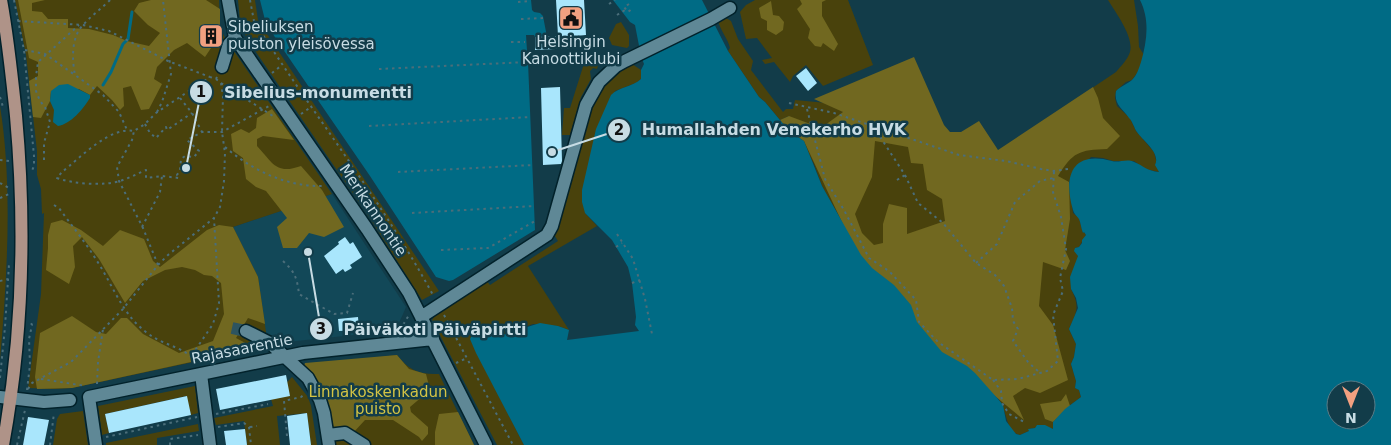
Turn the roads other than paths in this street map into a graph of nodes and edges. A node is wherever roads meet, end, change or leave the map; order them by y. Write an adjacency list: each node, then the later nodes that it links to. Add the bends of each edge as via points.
1 (0, 0): 11 (main road, via 13,82 22,206 21,304)
2 (228, 0): 4 (street, Merikannontie)
3 (730, 8): 6 (street, via 632,57 603,76 586,105 547,235 439,305)
4 (235, 38): 5 (street, via 229,44); 6 (street, Merikannontie, via 367,229)
5 (219, 73)
6 (418, 312): 8 (street, Merikannontie)
7 (246, 331): 9 (street, via 270,343)
8 (433, 338): 9 (street, Rajasaarentie); 18 (street, Merikannontie)
9 (284, 357): 10 (street, Rajasaarentie); 14 (street, via 308,378 315,389)
10 (201, 374): 13 (street); 15 (street, Rajasaarentie, via 92,390)
11 (5, 398): 12 (street, via 44,402); 16 (main road)
12 (70, 400)
13 (206, 440)
14 (329, 440): 17 (street, via 345,433)
15 (98, 442)
16 (3, 445)
17 (364, 445)
18 (486, 445)

